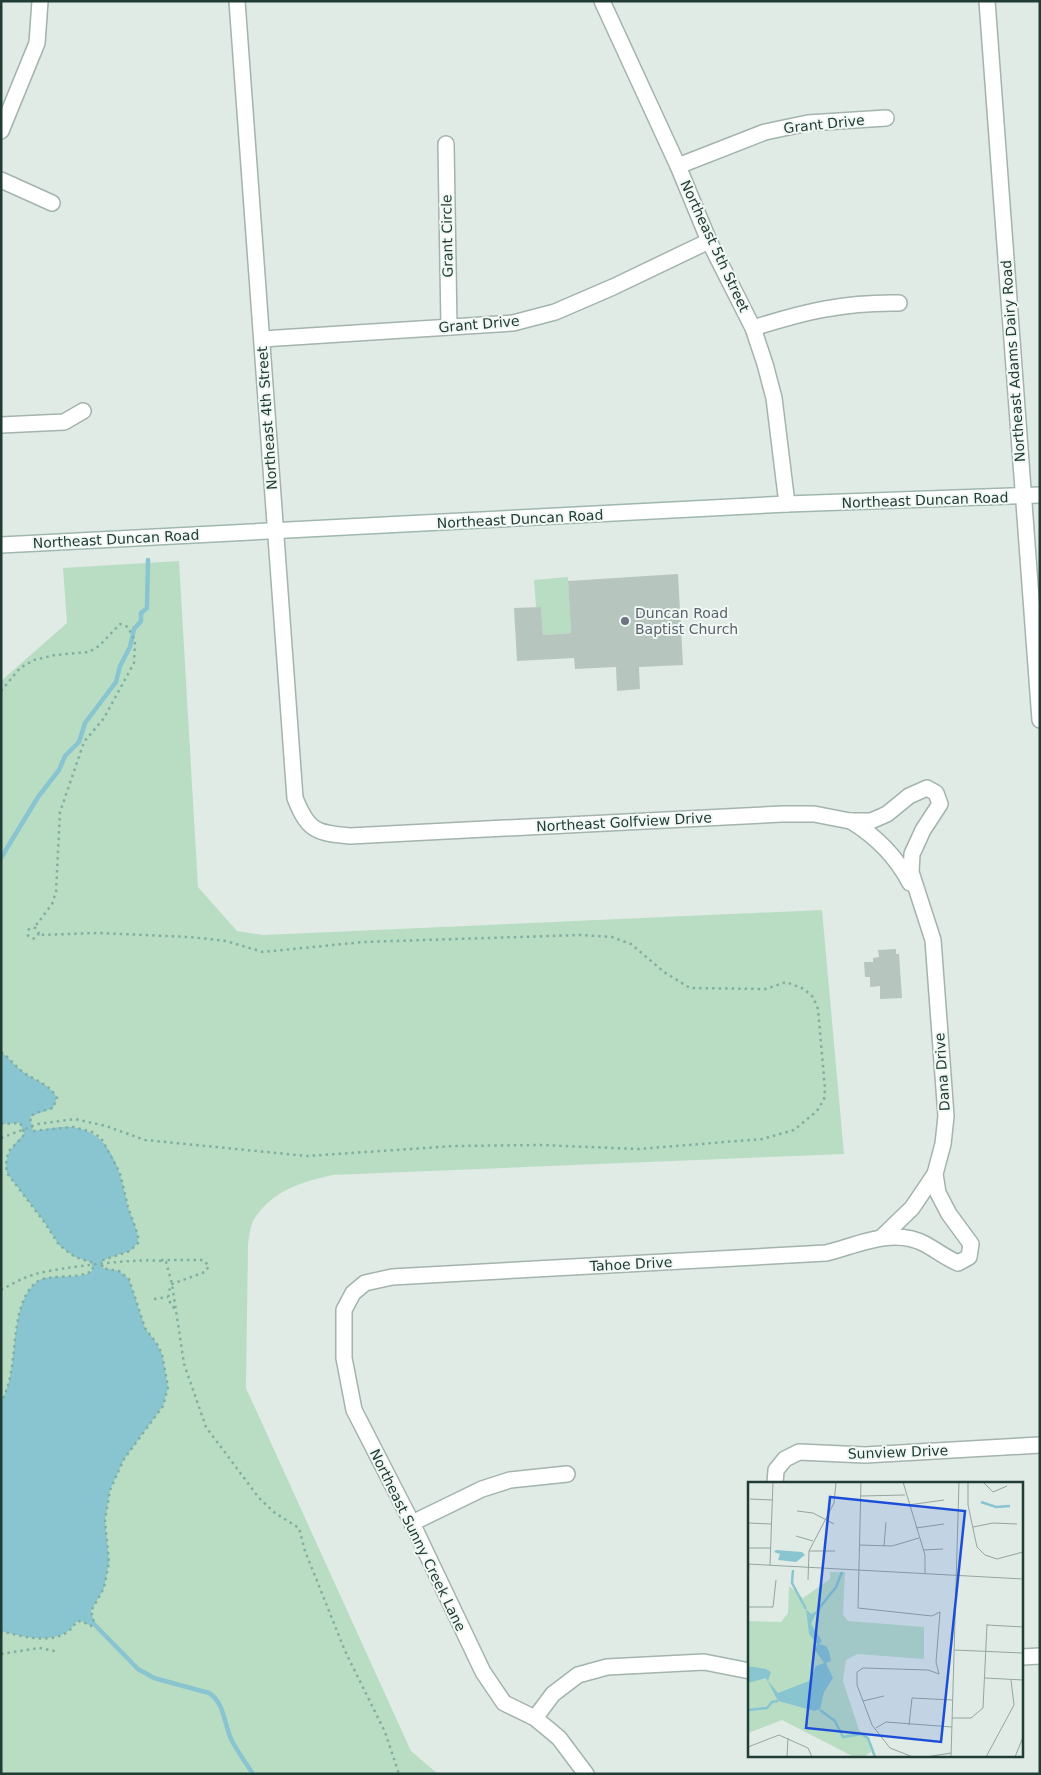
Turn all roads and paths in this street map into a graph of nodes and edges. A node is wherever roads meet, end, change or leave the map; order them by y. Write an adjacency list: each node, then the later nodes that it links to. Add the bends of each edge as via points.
1 (40, 1): 6 (street, via 36,42)
2 (237, 1): 15 (street, Northeast 4th Street)
3 (602, 1): 8 (street, Northeast 5th Street)
4 (987, 1): 19 (street, Northeast Adams Dairy Road)
5 (886, 118): 8 (street, Grant Drive, via 808,122 765,132)
6 (1, 131)
7 (446, 144): 13 (street, Grant Circle)
8 (678, 166): 11 (street, Northeast 5th Street)
9 (1, 180): 10 (street)
10 (52, 203)
11 (709, 241): 13 (street, Grant Drive, via 556,312 513,323); 14 (street, Northeast 5th Street)
12 (899, 303): 14 (street, via 806,311)
13 (449, 327): 15 (street, Grant Drive)
14 (753, 328): 20 (street, Northeast 5th Street, via 774,398)
15 (262, 339): 21 (street, Northeast 4th Street)
16 (83, 411): 17 (street, via 64,422)
17 (1, 425)
18 (1040, 495): 19 (street, Northeast Duncan Road)
19 (1023, 496): 20 (street, Northeast Duncan Road); 24 (street, Northeast Adams Dairy Road)
20 (787, 504): 21 (street, Northeast Duncan Road)
21 (274, 531): 22 (street, Northeast Duncan Road); 27 (street, Northeast 4th Street, via 295,798 303,820)
22 (1, 545)
23 (1, 691): 29 (path, via 20,668 34,660 55,654 89,652 120,624 128,627 135,641 134,663 104,718 84,742 74,767 60,812 56,892 52,904)
24 (1040, 720)
25 (927, 788): 26 (street, Northeast Golfview Drive, via 871,821); 28 (street, Dana Drive, via 936,794 940,804 912,854 911,872)
26 (850, 821): 27 (street, Northeast Golfview Drive, via 814,814 782,814 350,836 324,834); 28 (street, Dana Drive, via 878,839 898,861)
27 (312, 829)
28 (917, 895): 36 (street, Dana Drive, via 933,940 945,1093 943,1144)
29 (34, 928): 30 (path); 30 (path, via 29,929 28,936 32,939)
30 (38, 935): 33 (path, via 125,934 190,938 226,942 263,952 363,942 612,936 630,944 657,967 690,988 766,989 786,982 804,989 813,997 818,1009 825,1089 821,1105 812,1117 794,1130 779,1135 747,1142 639,1149 454,1146 307,1156 145,1140 88,1121 61,1120)
31 (1, 1052): 33 (path, via 24,1074 45,1084 57,1098 54,1108 30,1117)
32 (1, 1124): 34 (path, via 18,1122)
33 (31, 1126): 34 (path); 40 (path, via 33,1131 67,1127 92,1132 101,1138 120,1173 138,1243 130,1251 103,1260)
34 (23, 1129): 35 (path); 41 (path, via 24,1134 8,1152 8,1173 59,1246 75,1257 91,1262)
35 (1, 1138)
36 (935, 1174): 37 (street, Tahoe Drive, via 912,1208); 38 (street, Dana Drive, via 938,1193)
37 (882, 1236): 38 (street, Tahoe Drive, via 924,1243 958,1263 969,1257); 42 (street, Tahoe Drive, via 826,1253)
38 (969, 1241)
39 (160, 1260): 40 (path); 43 (path, via 166,1262); 43 (path, via 208,1263 207,1270)
40 (102, 1264): 41 (path); 53 (path, via 102,1268 119,1271 129,1279 145,1328 157,1344 164,1363 168,1377 166,1395 157,1417 124,1459 110,1490 105,1520 109,1562 104,1588 91,1611 94,1622 91,1626 76,1622 65,1633 45,1638)
41 (92, 1266): 44 (path, via 35,1274); 48 (path, via 89,1273 40,1280 26,1294 10,1383)
42 (378, 1278): 52 (street, Northeast Sunny Creek Lane, via 353,1293 344,1310 344,1358 354,1410)
43 (172, 1284): 45 (path); 47 (path)
44 (1, 1290)
45 (168, 1296): 46 (path); 47 (path)
46 (154, 1299)
47 (176, 1309): 60 (path, via 184,1364 202,1417 259,1498 299,1528 345,1651 385,1732)
48 (1, 1402)
49 (1040, 1445): 51 (street, Sunview Drive, via 865,1455 799,1452 785,1459 776,1470)
50 (567, 1474): 52 (street, via 510,1480 482,1489)
51 (775, 1482)
52 (412, 1523): 59 (street, Northeast Sunny Creek Lane, via 482,1672 504,1703)
53 (1, 1631)
54 (55, 1651): 55 (path, via 40,1648)
55 (1, 1654)
56 (1040, 1656): 57 (street)
57 (1024, 1657)
58 (748, 1671): 59 (street, via 704,1662 607,1667 578,1675 553,1694)
59 (535, 1718): 61 (street, Northeast Sunny Creek Lane, via 559,1738)
60 (399, 1774)
61 (586, 1774)

